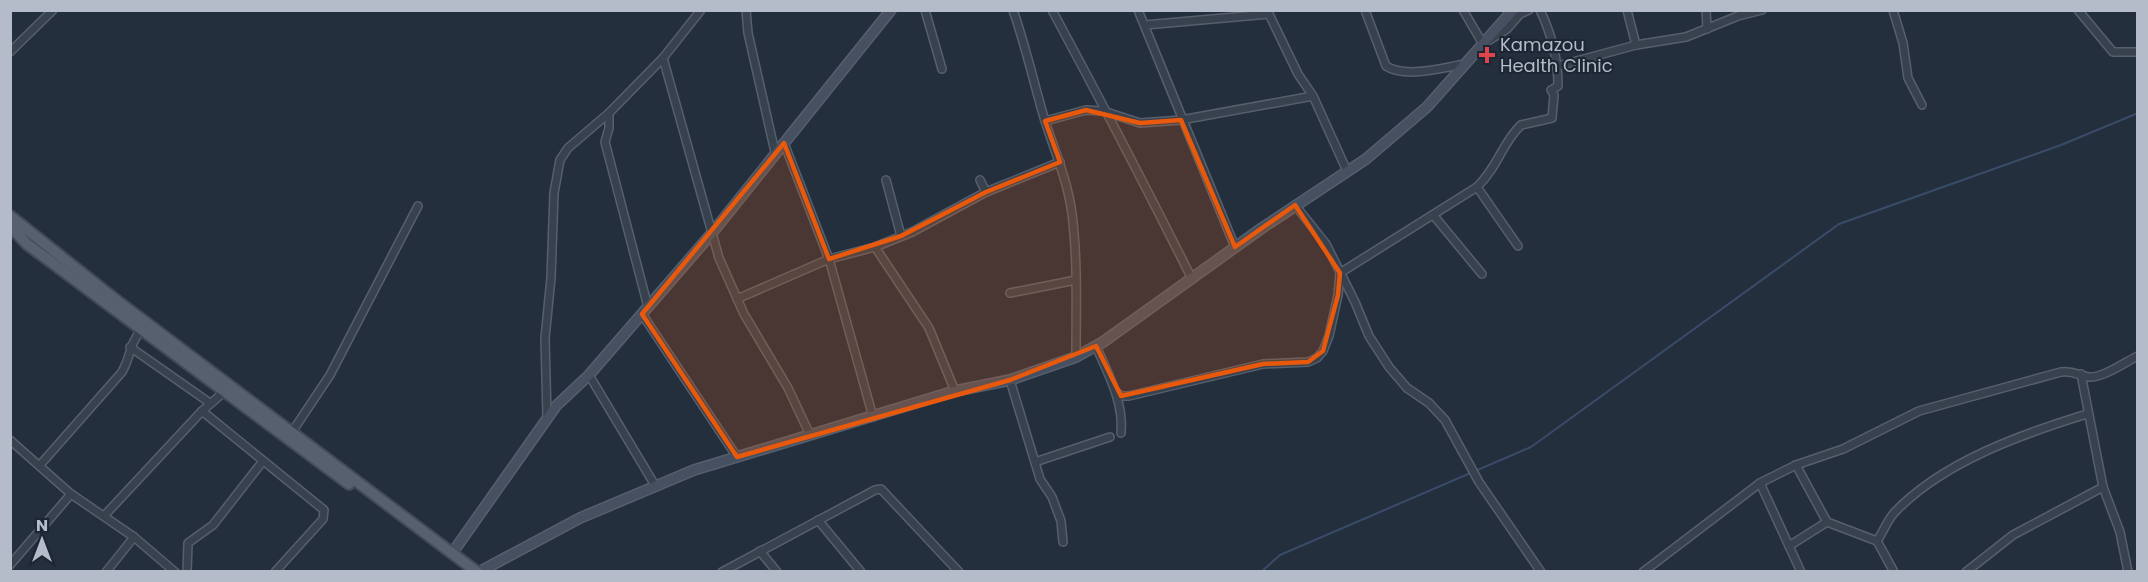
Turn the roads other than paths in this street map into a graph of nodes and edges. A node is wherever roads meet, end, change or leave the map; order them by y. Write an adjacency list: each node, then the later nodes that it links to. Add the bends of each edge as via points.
1 (53, 10): 26 (street)
2 (701, 10): 28 (street)
3 (746, 10): 39 (street)
4 (881, 10): 21 (street)
5 (891, 10): 21 (street)
6 (925, 10): 31 (street)
7 (1013, 10): 37 (street)
8 (1052, 10): 34 (street)
9 (1138, 10): 22 (street)
10 (1365, 10): 29 (street, via 1386,66 1392,70 1405,72)
11 (1463, 10): 24 (street)
12 (1513, 10): 24 (street)
13 (1529, 10): 24 (street)
14 (1540, 10): 30 (street, via 1550,31)
15 (1628, 10): 25 (street)
16 (1706, 10): 23 (street)
17 (1762, 10): 23 (street)
18 (1893, 10): 33 (street, via 1908,78)
19 (2079, 10): 27 (street, via 2113,52)
20 (1268, 12): 22 (street); 32 (street)
21 (881, 21): 38 (street)
22 (1145, 25): 36 (street)
23 (1707, 29): 25 (street, via 1686,37)
24 (1483, 44): 29 (street)
25 (1636, 45): 30 (street)
26 (11, 51)
27 (2138, 52)
28 (663, 58): 35 (street); 51 (street)
29 (1467, 63): 41 (street, via 1427,107)
30 (1558, 66): 44 (street, via 1558,86 1551,90 1552,118 1521,125 1492,173)
31 (942, 69)
32 (1313, 96): 36 (street); 41 (street)
33 (1922, 105)
34 (1103, 111): 36 (street, via 1140,123); 37 (street, via 1086,110); 59 (street, via 1135,164)
35 (609, 113): 63 (street, via 605,142); 79 (street, via 567,148 560,160 554,193 545,338)
36 (1181, 120): 55 (street)
37 (1045, 121): 40 (street)
38 (784, 143): 39 (street); 56 (street)
39 (775, 152): 51 (street)
40 (1060, 162): 45 (street); 60 (street, via 1072,213)
41 (1347, 171): 46 (street)
42 (886, 180): 52 (street)
43 (980, 180): 45 (street)
44 (1477, 187): 49 (street); 53 (street)
45 (986, 192): 52 (street)
46 (1295, 205): 55 (street); 57 (street, via 1326,244)
47 (418, 206): 80 (street, via 330,375)
48 (10, 216): 80 (main road)
49 (1434, 216): 57 (street); 58 (street)
50 (10, 226): 64 (main road, via 27,244)
51 (712, 233): 62 (street); 63 (street)
52 (901, 236): 54 (street)
53 (1518, 246)
54 (875, 247): 56 (street); 73 (street, via 929,328)
55 (1235, 247): 59 (street)
56 (829, 259): 62 (street); 78 (street)
57 (1340, 273): 74 (street, via 1329,336 1317,358 1263,364 1129,396); 116 (street, via 1384,360 1407,388 1430,403 1445,420 1479,482)
58 (1482, 273)
59 (1192, 279): 65 (street)
60 (1076, 280): 61 (street); 68 (street)
61 (1010, 293)
62 (737, 299): 82 (street)
63 (645, 310): 70 (street); 85 (street)
64 (142, 329): 66 (street); 72 (main road)
65 (1096, 346): 68 (street); 74 (street)
66 (130, 347): 75 (street); 88 (street, via 129,360 122,372)
67 (2138, 356): 69 (street, via 2096,376)
68 (1076, 357): 71 (street)
69 (2081, 374): 77 (street); 89 (street, via 2061,372 1918,411 1842,448)
70 (589, 375): 79 (street, via 564,396); 92 (street)
71 (1010, 380): 73 (street); 87 (street)
72 (225, 391): 75 (street); 90 (main road)
73 (955, 392): 78 (street)
74 (1116, 392): 81 (street, via 1122,420)
75 (210, 403): 76 (street)
76 (202, 411): 86 (street); 95 (street)
77 (2087, 414): 93 (street); 99 (street, via 2025,433 1917,491 1892,515)
78 (873, 417): 82 (street)
79 (547, 421): 103 (street)
80 (292, 432): 90 (main road)
81 (1120, 433)
82 (810, 435): 85 (street)
83 (1110, 437): 87 (street)
84 (10, 440): 88 (street)
85 (737, 457): 92 (street)
86 (263, 461): 108 (street, via 213,525 188,543); 109 (street, via 324,513 323,519)
87 (1035, 462): 100 (street, via 1061,521)
88 (40, 465): 94 (street)
89 (1796, 465): 91 (street); 97 (street)
90 (346, 476): 103 (main road); 110 (main road)
91 (1760, 483): 101 (street); 117 (street)
92 (656, 487): 111 (street, via 580,518)
93 (2103, 487): 119 (street, via 2013,535); 120 (street, via 2120,532)
94 (71, 494): 95 (street); 104 (street)
95 (104, 516): 98 (street)
96 (818, 520): 102 (street); 114 (street); 115 (street, via 881,489)
97 (1827, 522): 99 (street); 101 (street)
98 (134, 537): 106 (street); 107 (street)
99 (1877, 541): 118 (street)
100 (1062, 542)
101 (1789, 546): 105 (street)
102 (760, 551): 112 (street); 113 (street)
103 (453, 552): 111 (main road)
104 (10, 565)
105 (1799, 570)
106 (106, 572)
107 (175, 572)
108 (187, 572)
109 (275, 572)
110 (467, 572)
111 (478, 572)
112 (722, 572)
113 (777, 572)
114 (861, 572)
115 (959, 572)
116 (1541, 572)
117 (1643, 572)
118 (1894, 572)
119 (1966, 572)
120 (2128, 572)

